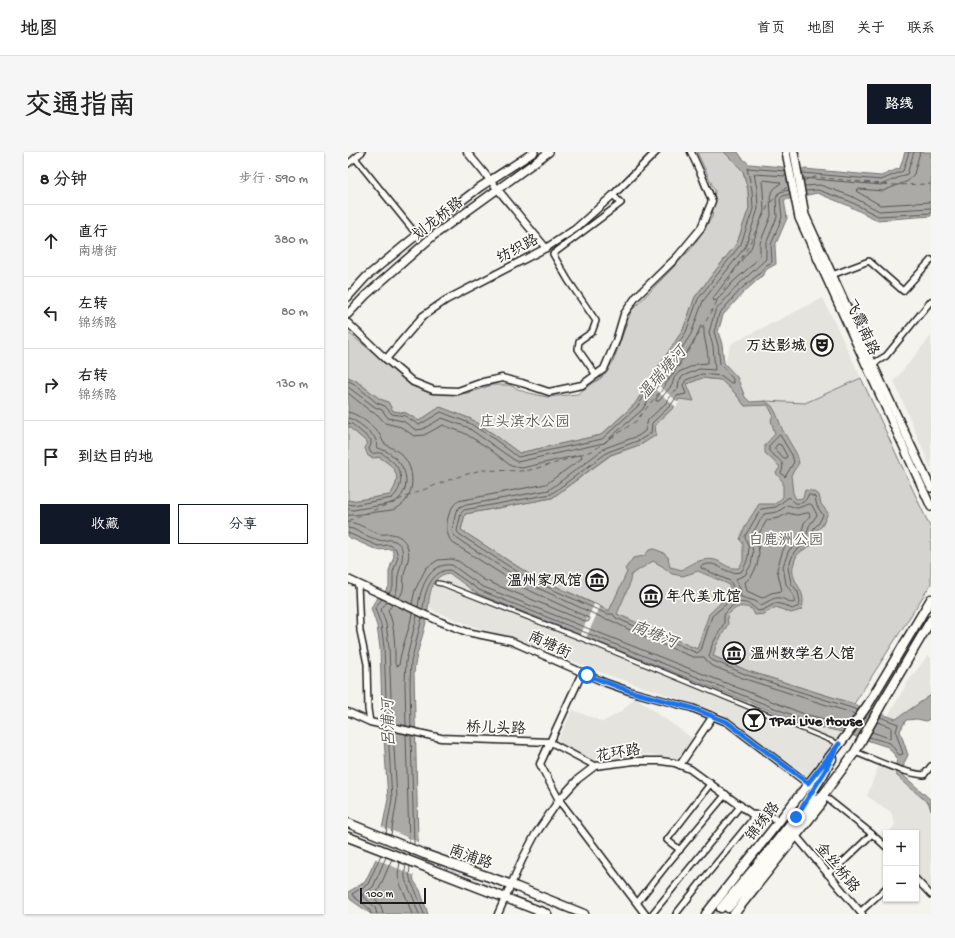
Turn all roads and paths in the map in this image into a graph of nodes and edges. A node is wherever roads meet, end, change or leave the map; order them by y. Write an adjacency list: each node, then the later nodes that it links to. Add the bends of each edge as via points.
1 (362, 152): 9 (street)
2 (467, 152): 11 (street)
3 (534, 152): 11 (main road, 划龙桥路)
4 (549, 152): 12 (main road, 划龙桥路)
5 (656, 152): 13 (street, 纺织路)
6 (691, 152): 25 (street, via 712,201 701,228 677,257 636,297 624,314 604,369)
7 (794, 154): 14 (main road, 飞霞南路)
8 (787, 155): 14 (main road, 飞霞南路)
9 (355, 158): 10 (street); 15 (street)
10 (348, 164)
11 (490, 179): 12 (street); 15 (main road, 划龙桥路)
12 (497, 188): 16 (street); 21 (main road, 划龙桥路, via 433,236)
13 (613, 195): 16 (street, 纺织路, via 575,229); 25 (street, via 621,203 553,254 596,321 592,332 578,341 578,349)
14 (802, 217): 18 (main road, 飞霞南路); 24 (main road, 飞霞南路)
15 (417, 235): 19 (main road, 划龙桥路, via 366,277)
16 (546, 248): 23 (street, 纺织路, via 446,300 423,316)
17 (931, 260): 18 (street, via 903,291 869,261)
18 (832, 275): 24 (main road, 飞霞南路)
19 (348, 297)
20 (931, 301): 24 (street, via 886,356)
21 (348, 314)
22 (348, 323): 23 (street)
23 (386, 359): 25 (street, via 412,382 433,390 458,391 502,378 549,392 582,385)
24 (870, 366): 26 (main road, 飞霞南路); 27 (main road, 飞霞南路)
25 (596, 375)
26 (931, 488)
27 (931, 507)
28 (348, 579): 30 (street, 南塘街)
29 (437, 583): 39 (street, via 583,639)
30 (358, 584): 34 (street, 南塘街, via 467,632 511,641); 37 (street, via 360,631 367,664)
31 (931, 599): 39 (main road, 锦绣路, via 869,703)
32 (931, 620): 33 (main road)
33 (928, 626): 40 (main road, 锦绣路)
34 (582, 673): 36 (street, 南塘街, via 632,692); 38 (street)
35 (348, 712): 37 (street)
36 (713, 716): 41 (street); 45 (street, 南塘街, via 727,722)
37 (370, 722): 38 (street, 桥儿头路, via 441,738)
38 (550, 742): 42 (street); 48 (street, via 540,764)
39 (839, 744): 45 (main road, 锦绣路); 47 (main road, 锦绣路, via 796,817 723,910 771,858 817,799)
40 (855, 752): 43 (street, via 892,768 924,775); 47 (main road, 锦绣路)
41 (680, 765): 42 (street, 花环路, via 661,760); 44 (street, 花环路)
42 (595, 766): 48 (street, 花环路, via 578,779)
43 (931, 766)
44 (711, 783): 46 (street, 花环路); 57 (street, via 667,840)
45 (808, 783): 51 (main road, 锦绣路)
46 (726, 794): 49 (street, 花环路); 57 (street)
47 (823, 795): 53 (street); 54 (main road, 锦绣路, via 822,802)
48 (559, 800): 60 (street, 花环路, via 535,835); 64 (street)
49 (741, 805): 50 (street, 花环路); 70 (street)
50 (753, 815): 51 (street, via 766,813); 71 (street, via 751,821)
51 (779, 822): 72 (main road, 锦绣路)
52 (348, 823): 60 (main road, 南浦路, via 424,854)
53 (872, 834): 56 (street); 58 (street)
54 (796, 836): 58 (street, 金丝桥路); 73 (main road, 锦绣路)
55 (348, 837): 63 (main road, 南浦路)
56 (883, 844)
57 (680, 850): 64 (street)
58 (827, 874): 65 (street, 金丝桥路)
59 (919, 883): 62 (street)
60 (512, 885): 63 (street, 花环路); 68 (main road, 南浦路)
61 (883, 891): 65 (street)
62 (931, 895)
63 (505, 899): 66 (street, 花环路); 67 (main road, 南浦路)
64 (637, 903): 69 (street)
65 (861, 913)
66 (498, 914)
67 (547, 914)
68 (584, 914)
69 (645, 914)
70 (652, 914)
71 (676, 914)
72 (706, 914)
73 (734, 914)

